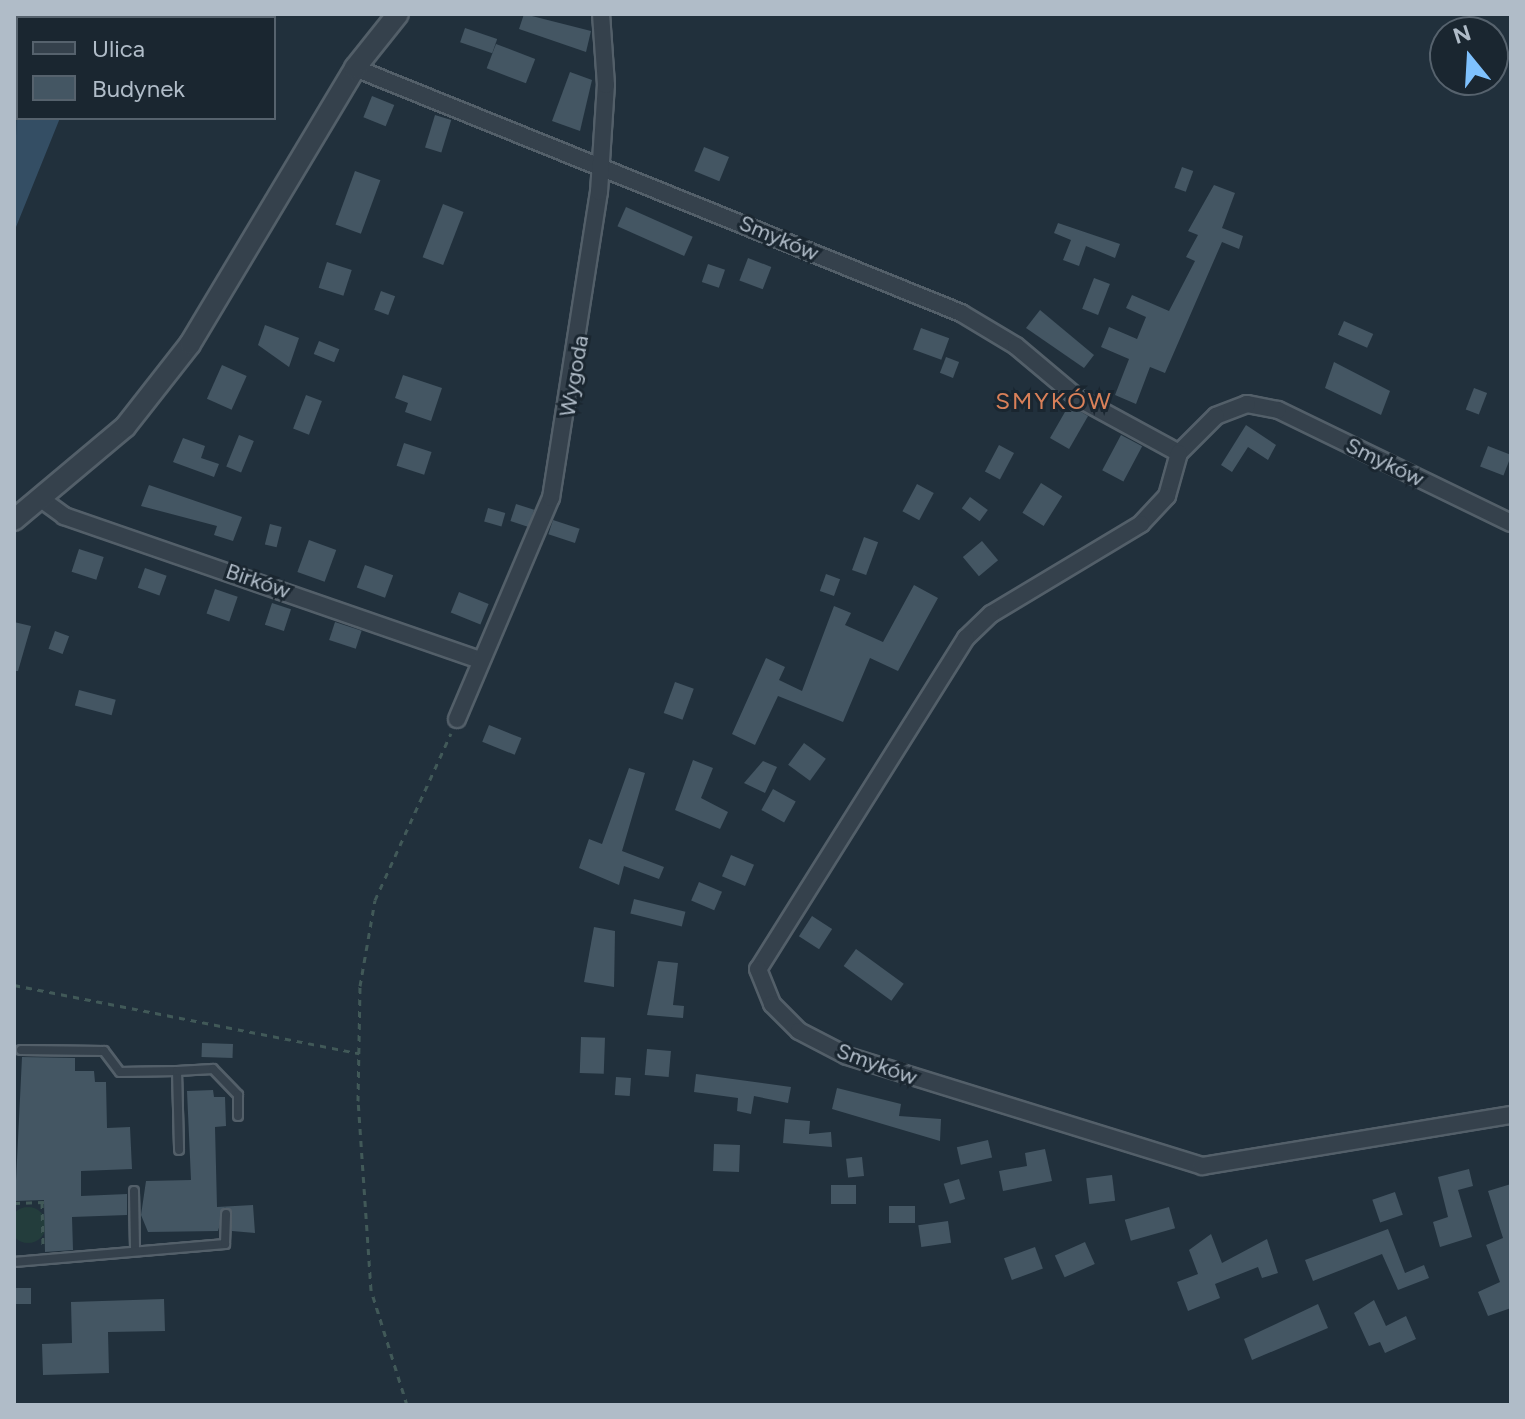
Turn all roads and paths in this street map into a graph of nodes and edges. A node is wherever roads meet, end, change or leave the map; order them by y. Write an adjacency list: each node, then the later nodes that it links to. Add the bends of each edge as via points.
1 (398, 14): 3 (street)
2 (601, 14): 4 (street, Wygoda)
3 (355, 68): 4 (street, Smyków); 6 (street, via 190,344 125,427)
4 (601, 162): 5 (street, Smyków, via 961,313 1016,346 1078,398); 9 (street, Wygoda, via 577,371 551,498)
5 (1179, 453): 8 (street, Smyków, via 1216,416 1247,404 1278,410); 15 (street, Smyków, via 1167,496 1141,524 991,614 966,638 782,922 758,969 759,985 799,1031 847,1056 1202,1166)
6 (41, 499): 7 (street); 9 (street, Birków, via 64,516)
7 (14, 520)
8 (1511, 523)
9 (477, 659): 10 (street, Wygoda)
10 (457, 719): 13 (path, via 375,900 360,986)
11 (14, 985): 13 (path)
12 (21, 1050): 14 (lane, via 104,1051 120,1072)
13 (359, 1053): 24 (path, via 371,1290)
14 (177, 1071): 16 (lane, via 213,1069 238,1095); 17 (lane)
15 (1511, 1115)
16 (238, 1116)
17 (179, 1150)
18 (134, 1191): 21 (lane)
19 (14, 1203): 23 (path, via 43,1202)
20 (226, 1214): 21 (lane, via 225,1244)
21 (135, 1247): 23 (lane)
22 (14, 1262): 23 (lane)
23 (44, 1262)
24 (407, 1405)

